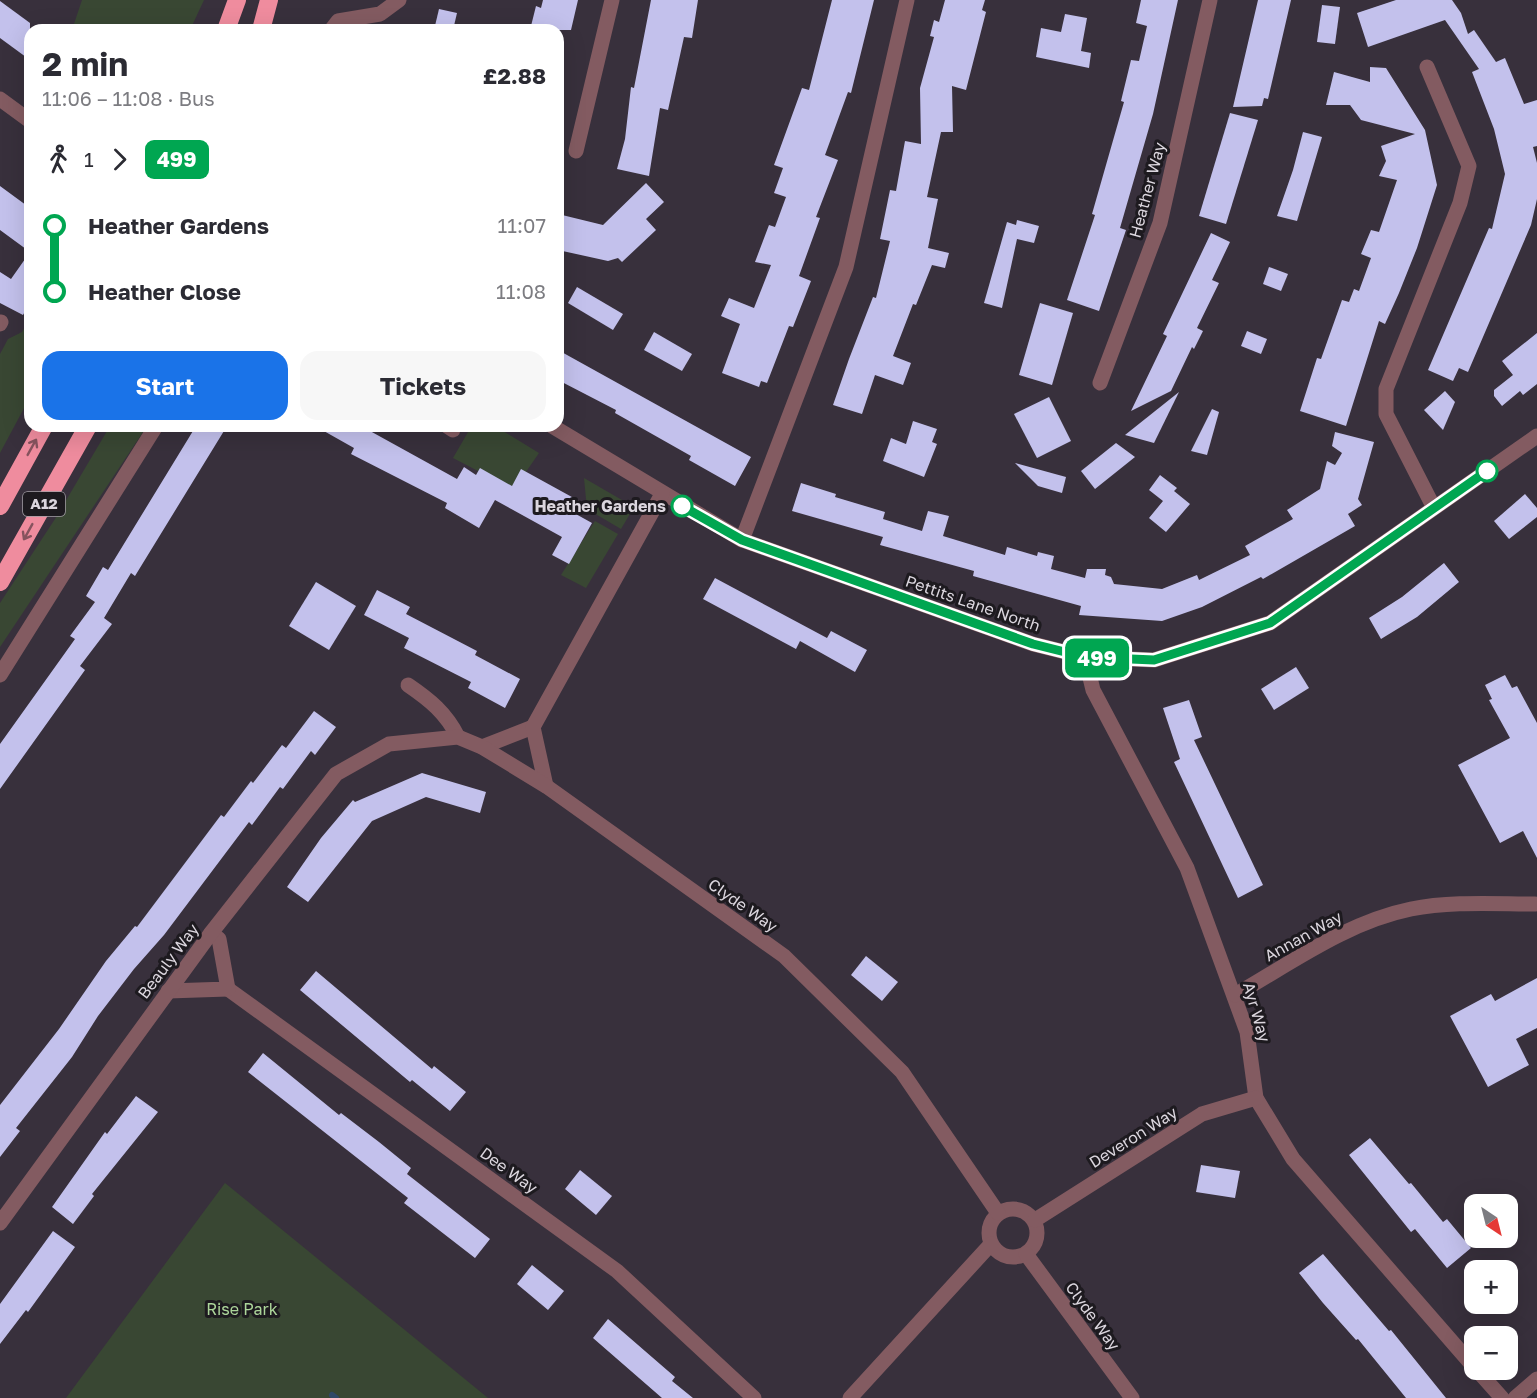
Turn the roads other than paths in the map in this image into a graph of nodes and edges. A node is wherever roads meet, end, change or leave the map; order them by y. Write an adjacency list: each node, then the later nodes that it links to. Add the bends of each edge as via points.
1 (237, 0): 7 (highway)
2 (269, 0): 8 (highway)
3 (399, 0): 9 (street, via 380,14)
4 (612, 0): 13 (street)
5 (907, 0): 23 (street, via 846,267)
6 (1210, 0): 14 (street, Heather Way, via 1160,223)
7 (228, 24)
8 (263, 24)
9 (336, 24)
10 (1426, 67): 22 (street, via 1469,166 1460,202 1386,389 1386,414)
11 (0, 99): 12 (street)
12 (24, 117)
13 (576, 151)
14 (1100, 383)
15 (41, 432): 21 (highway, A12, one-way to 15)
16 (85, 432): 24 (highway, A12, one-way to 24)
17 (152, 432): 26 (street)
18 (562, 432): 20 (street, Pettits Lane North)
19 (1537, 436): 22 (street, Pettits Lane North)
20 (662, 494): 23 (street, Pettits Lane North); 28 (street)
21 (0, 506)
22 (1433, 506): 25 (street, Pettits Lane North, via 1270,623 1154,660)
23 (742, 540): 25 (street, Pettits Lane North, via 1033,644)
24 (0, 582)
25 (1085, 657): 37 (street, Ayr Way, via 1093,690 1187,868)
26 (0, 675)
27 (408, 685): 29 (street, via 437,705 449,718)
28 (533, 728): 31 (street); 32 (street)
29 (458, 738): 30 (street, Clyde Way); 31 (street, Clyde Way)
30 (389, 744): 34 (street, Beauly Way, via 336,774)
31 (482, 747): 32 (street, Clyde Way)
32 (546, 786): 39 (street, Clyde Way, via 784,956 902,1072)
33 (1535, 904): 37 (street, Annan Way, via 1412,909 1353,928)
34 (211, 933): 35 (street, via 219,939); 36 (street, Beauly Way)
35 (228, 989): 36 (street); 47 (street, Dee Way, via 617,1271)
36 (168, 991): 41 (street, Beauly Way)
37 (1235, 995): 38 (street, Ayr Way, via 1247,1032)
38 (1256, 1098): 40 (street, Deveron Way, via 1202,1114); 44 (street, Ayr Way, via 1293,1159)
39 (998, 1213): 40 (street, via 1011,1209); 42 (street, via 989,1225)
40 (1035, 1220): 43 (street, via 1039,1233 1034,1247)
41 (0, 1224)
42 (991, 1245): 43 (street, via 1003,1256); 48 (street)
43 (1026, 1254): 49 (street, Clyde Way)
44 (1464, 1354)
45 (1537, 1379): 51 (street)
46 (1486, 1380): 50 (street, Ayr Way)
47 (754, 1398)
48 (850, 1398)
49 (1132, 1398)
50 (1502, 1398)
51 (1515, 1398)

